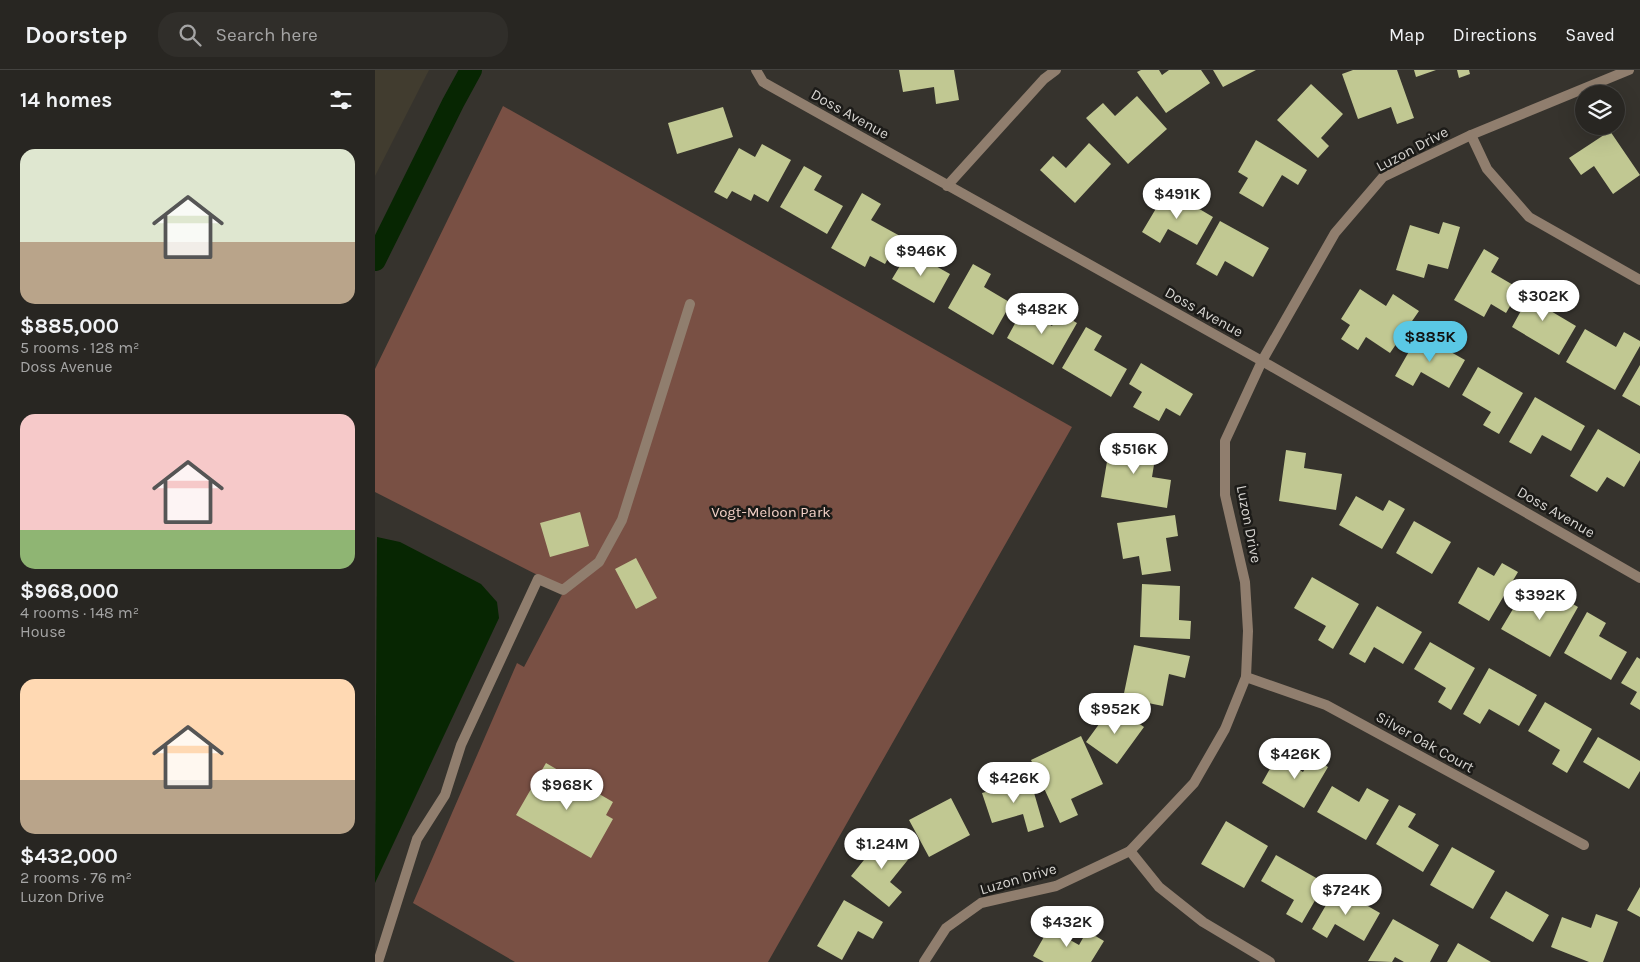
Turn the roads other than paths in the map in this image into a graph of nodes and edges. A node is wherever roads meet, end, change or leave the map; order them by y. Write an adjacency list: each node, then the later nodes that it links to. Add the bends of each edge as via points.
1 (756, 70): 5 (street, Doss Avenue, via 763,82)
2 (1055, 70): 5 (street)
3 (1629, 70): 4 (street, Luzon Drive)
4 (1471, 135): 6 (street, via 1487,169 1529,217); 8 (street, Luzon Drive, via 1383,177 1335,233)
5 (947, 186): 8 (street, Doss Avenue)
6 (1640, 280)
7 (690, 304): 13 (street, via 622,520 599,562 563,590 538,579 461,745 445,795 417,839)
8 (1262, 361): 9 (street, Doss Avenue); 10 (street, Luzon Drive, via 1225,441 1225,496 1245,582)
9 (1640, 578)
10 (1246, 677): 11 (street, Silver Oak Court, via 1326,705); 12 (street, Luzon Drive, via 1225,729 1194,783)
11 (1584, 846)
12 (1130, 851): 14 (street, Luzon Drive, via 1056,886 981,903 946,928); 15 (street, via 1159,887 1203,922)
13 (379, 962)
14 (924, 962)
15 (1270, 962)

